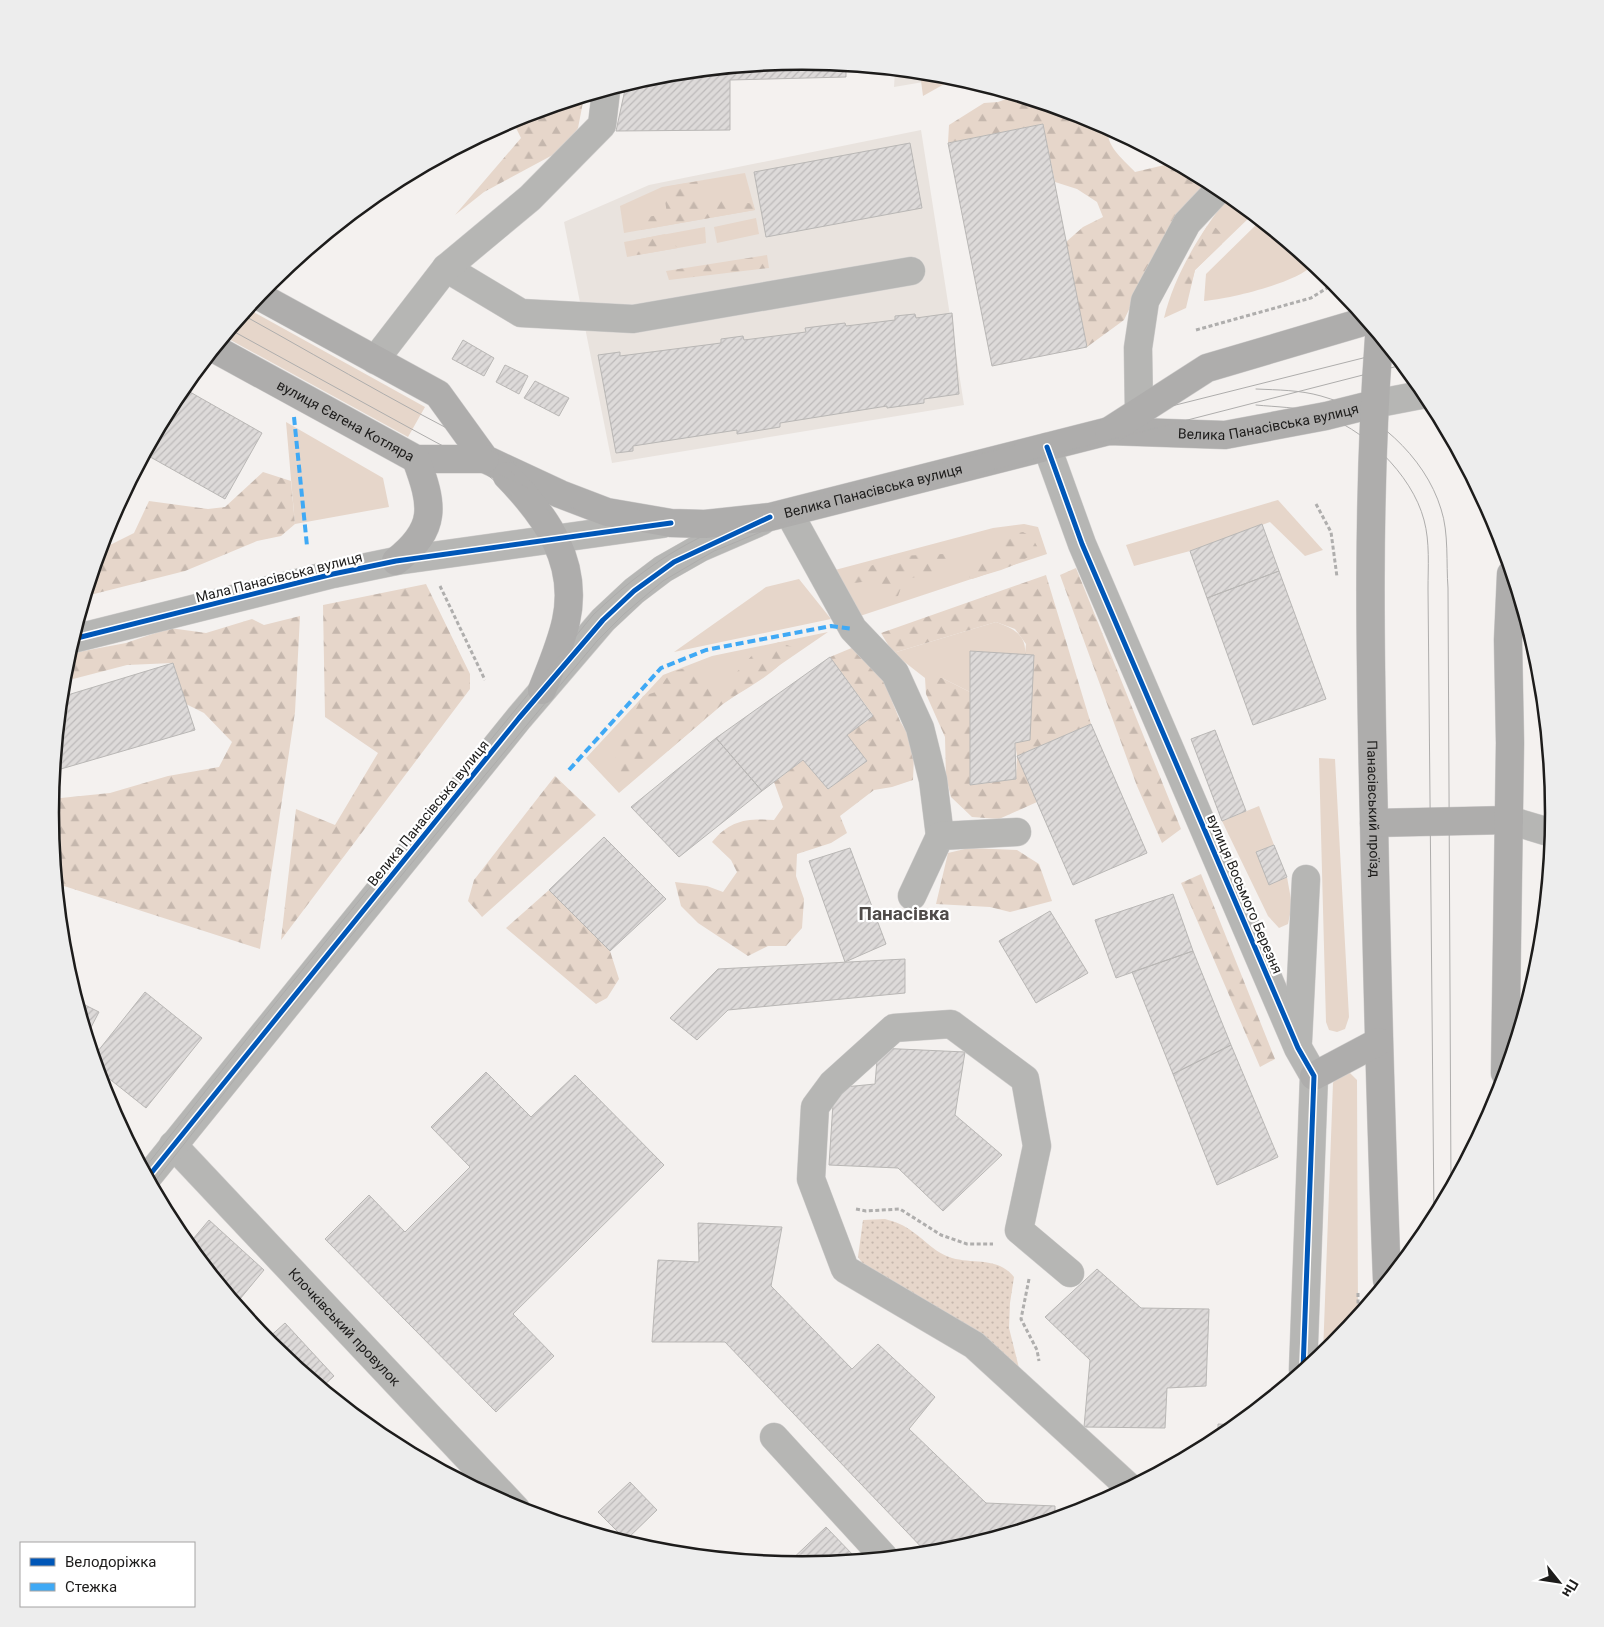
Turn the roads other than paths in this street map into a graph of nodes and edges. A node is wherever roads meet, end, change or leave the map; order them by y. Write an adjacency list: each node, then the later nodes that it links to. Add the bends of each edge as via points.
1 (605, 97): 3 (street, via 602,125 530,198)
2 (1213, 195): 12 (street, via 1187,223 1145,301 1138,348)
3 (446, 268): 4 (street, via 520,313 633,319); 9 (street)
4 (911, 271)
5 (265, 299): 9 (main road)
6 (1361, 323): 12 (main road, Велика Панасівська вулиця, via 1207,368)
7 (1378, 344): 11 (main road, Панасівський проїзд)
8 (220, 352): 15 (main road, вулиця Євгена Котляра)
9 (375, 360): 16 (main road, via 438,394)
10 (1416, 396): 11 (street, Велика Панасівська вулиця)
11 (1374, 404): 13 (main road, Велика Панасівська вулиця, via 1225,435); 25 (main road, Панасівський проїзд, via 1369,600)
12 (1139, 412): 13 (main road, Велика Панасівська вулиця)
13 (1109, 431): 14 (main road, Велика Панасівська вулиця)
14 (1047, 447): 17 (main road, Велика Панасівська вулиця); 32 (street, вулиця Восьмого Березня, via 1082,544)
15 (416, 459): 16 (main road, вулиця Євгена Котляра); 20 (main road, via 427,489 430,513 420,538)
16 (491, 462): 18 (main road, вулиця Євгена Котляра, via 607,512); 19 (main road, via 531,502)
17 (780, 515): 18 (main road, вулиця Євгена Котляра, via 705,524); 23 (street, Велика Панасівська вулиця, via 693,552 651,578 603,620); 28 (street, via 853,629 894,673 920,728 933,780)
18 (671, 523): 19 (street, Мала Панасівська вулиця)
19 (556, 539): 20 (street, Мала Панасівська вулиця); 23 (main road, via 565,560 569,606)
20 (396, 561): 22 (street, Мала Панасівська вулиця)
21 (1510, 589): 24 (main road)
22 (80, 637)
23 (542, 690): 35 (street, Велика Панасівська вулиця)
24 (1509, 820): 25 (main road); 26 (street); 33 (main road)
25 (1374, 823): 31 (main road, Панасівський проїзд)
26 (1545, 831)
27 (1017, 832): 28 (street)
28 (940, 836): 30 (street)
29 (1306, 879): 32 (street)
30 (912, 896)
31 (1378, 1042): 34 (main road); 37 (main road, Панасівський проїзд)
32 (1298, 1048): 34 (street, вулиця Восьмого Березня)
33 (1505, 1054)
34 (1314, 1076): 39 (street)
35 (173, 1146): 36 (street, Велика Панасівська вулиця); 42 (street, Клочківський провулок)
36 (151, 1173)
37 (1387, 1272)
38 (1070, 1274): 41 (street, via 1019,1230 1037,1146 1025,1079 952,1024 894,1028 832,1084 815,1107 811,1179 845,1270 974,1345)
39 (1303, 1362)
40 (774, 1437): 43 (street)
41 (1125, 1483)
42 (500, 1492)
43 (879, 1552)

